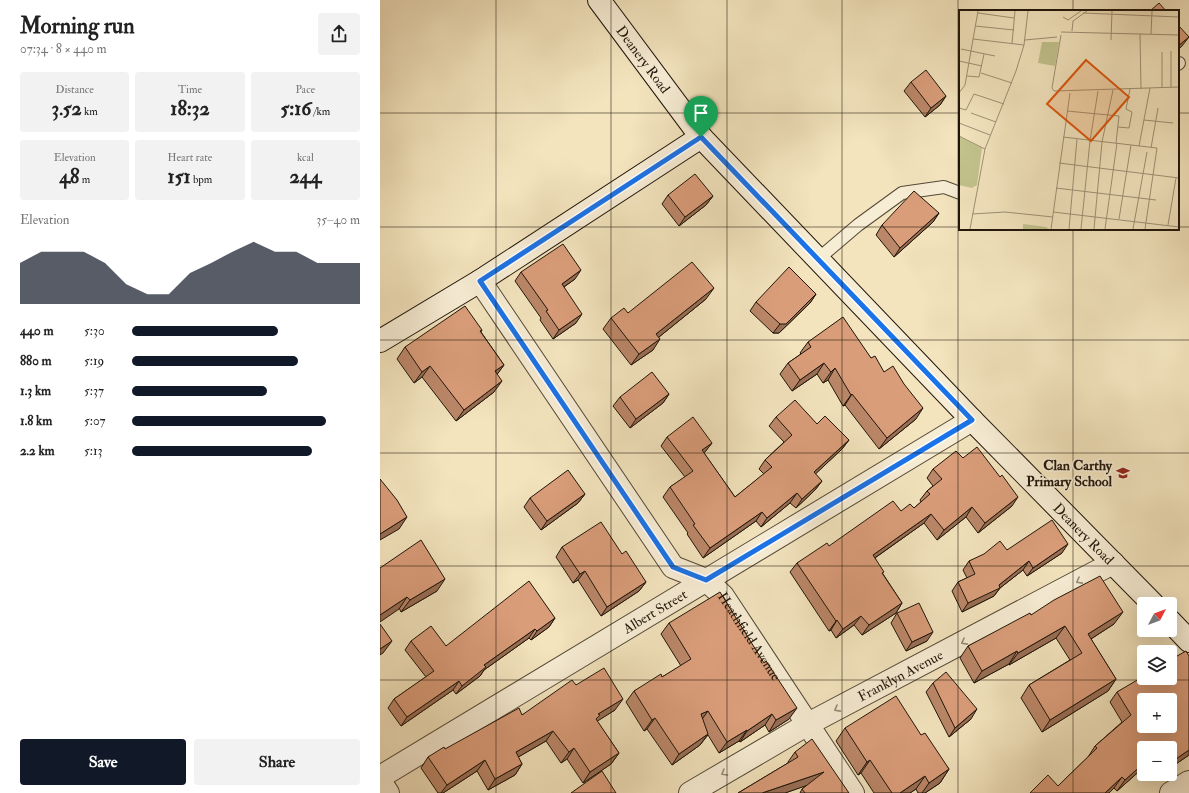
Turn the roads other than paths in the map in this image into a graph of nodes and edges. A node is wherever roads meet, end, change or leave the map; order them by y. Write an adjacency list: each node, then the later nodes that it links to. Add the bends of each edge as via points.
1 (599, 0): 2 (street, Deanery Road)
2 (701, 137): 4 (street, Deanery Road); 5 (street)
3 (959, 194): 4 (lane, via 944,187 902,193 858,225)
4 (818, 259): 7 (street, Deanery Road)
5 (480, 281): 6 (street); 9 (street, Heathfield Avenue, via 673,567)
6 (380, 341)
7 (972, 420): 8 (street, Deanery Road); 9 (street, Albert Street)
8 (1113, 563): 10 (street, Deanery Road); 13 (street, Franklyn Avenue, one-way to 13)
9 (706, 580): 13 (street, Heathfield Avenue, via 723,596); 14 (street, Albert Street)
10 (1146, 597)
11 (1177, 628): 12 (street)
12 (1189, 641)
13 (808, 724): 18 (street, Franklyn Avenue, one-way to 18); 19 (street, Heathfield Avenue)
14 (380, 777)
15 (380, 781): 17 (street)
16 (1189, 782): 20 (street)
17 (388, 793)
18 (690, 793)
19 (853, 793)
20 (1171, 793)

